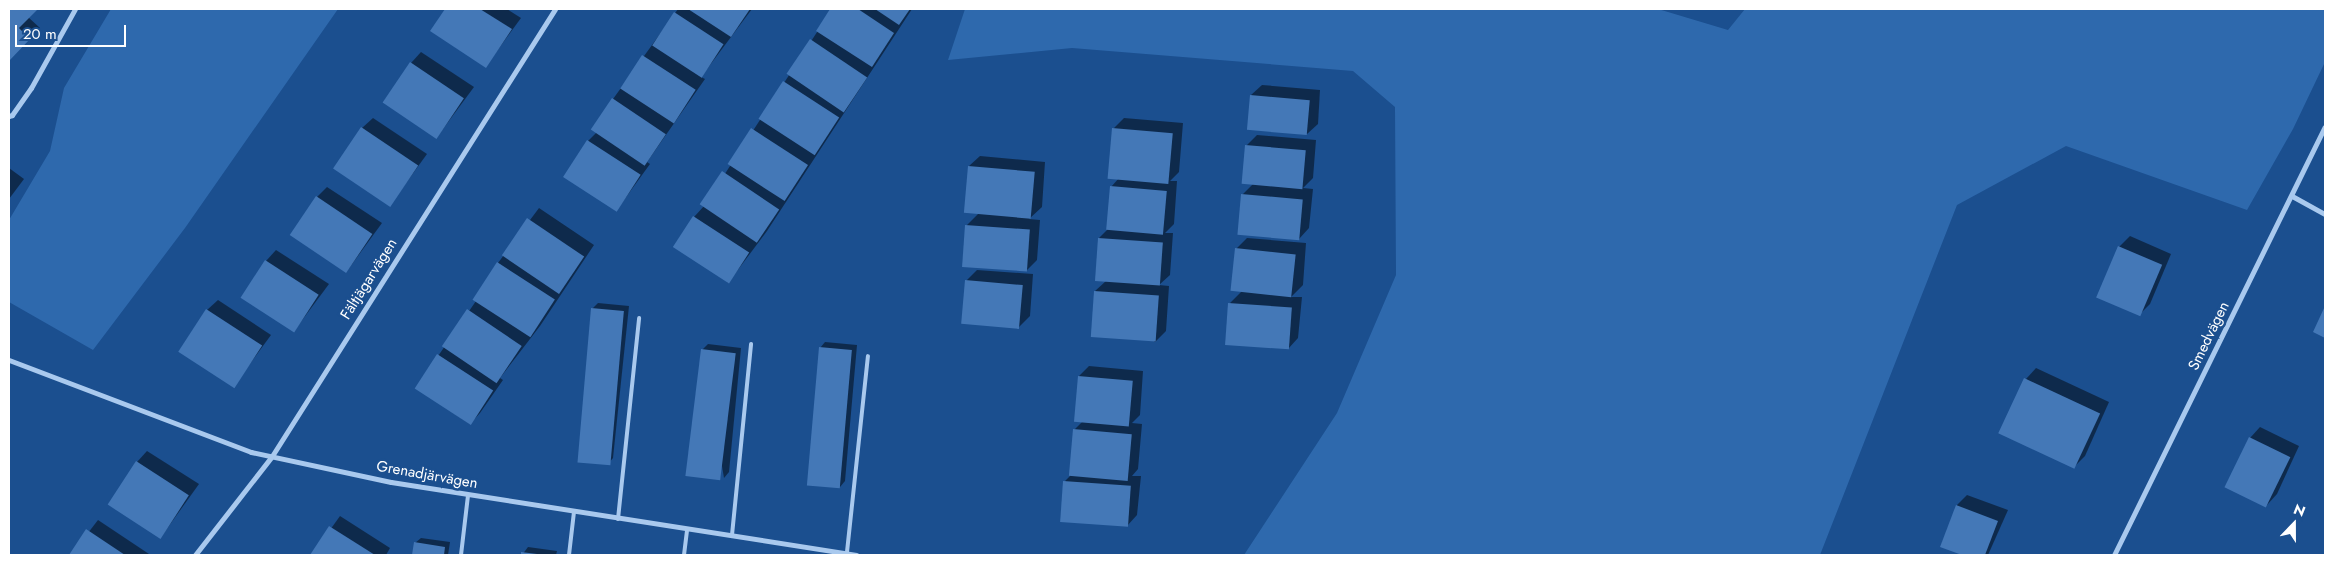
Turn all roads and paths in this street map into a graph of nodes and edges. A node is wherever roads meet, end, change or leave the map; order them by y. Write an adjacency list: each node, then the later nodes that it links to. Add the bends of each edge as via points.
1 (75, 9): 3 (street, via 31,88)
2 (555, 9): 11 (street, Fältjägarvägen)
3 (9, 116)
4 (2325, 127): 5 (street, Smedvägen)
5 (2292, 196): 6 (street); 23 (street, Smedvägen)
6 (2325, 214)
7 (639, 318): 14 (lane)
8 (751, 344): 16 (lane)
9 (868, 356): 17 (lane)
10 (9, 360): 11 (street, Grenadjärvägen, via 130,408)
11 (272, 456): 12 (street, Grenadjärvägen); 18 (street, Fältjägarvägen)
12 (468, 495): 13 (street, Grenadjärvägen); 19 (lane)
13 (574, 512): 14 (street, Grenadjärvägen); 20 (lane)
14 (618, 519): 15 (street, Grenadjärvägen)
15 (687, 530): 16 (street, Grenadjärvägen); 21 (lane)
16 (732, 535): 17 (street, Grenadjärvägen)
17 (847, 552): 22 (street, Grenadjärvägen)
18 (195, 555)
19 (461, 555)
20 (570, 555)
21 (684, 555)
22 (856, 555)
23 (2114, 555)

